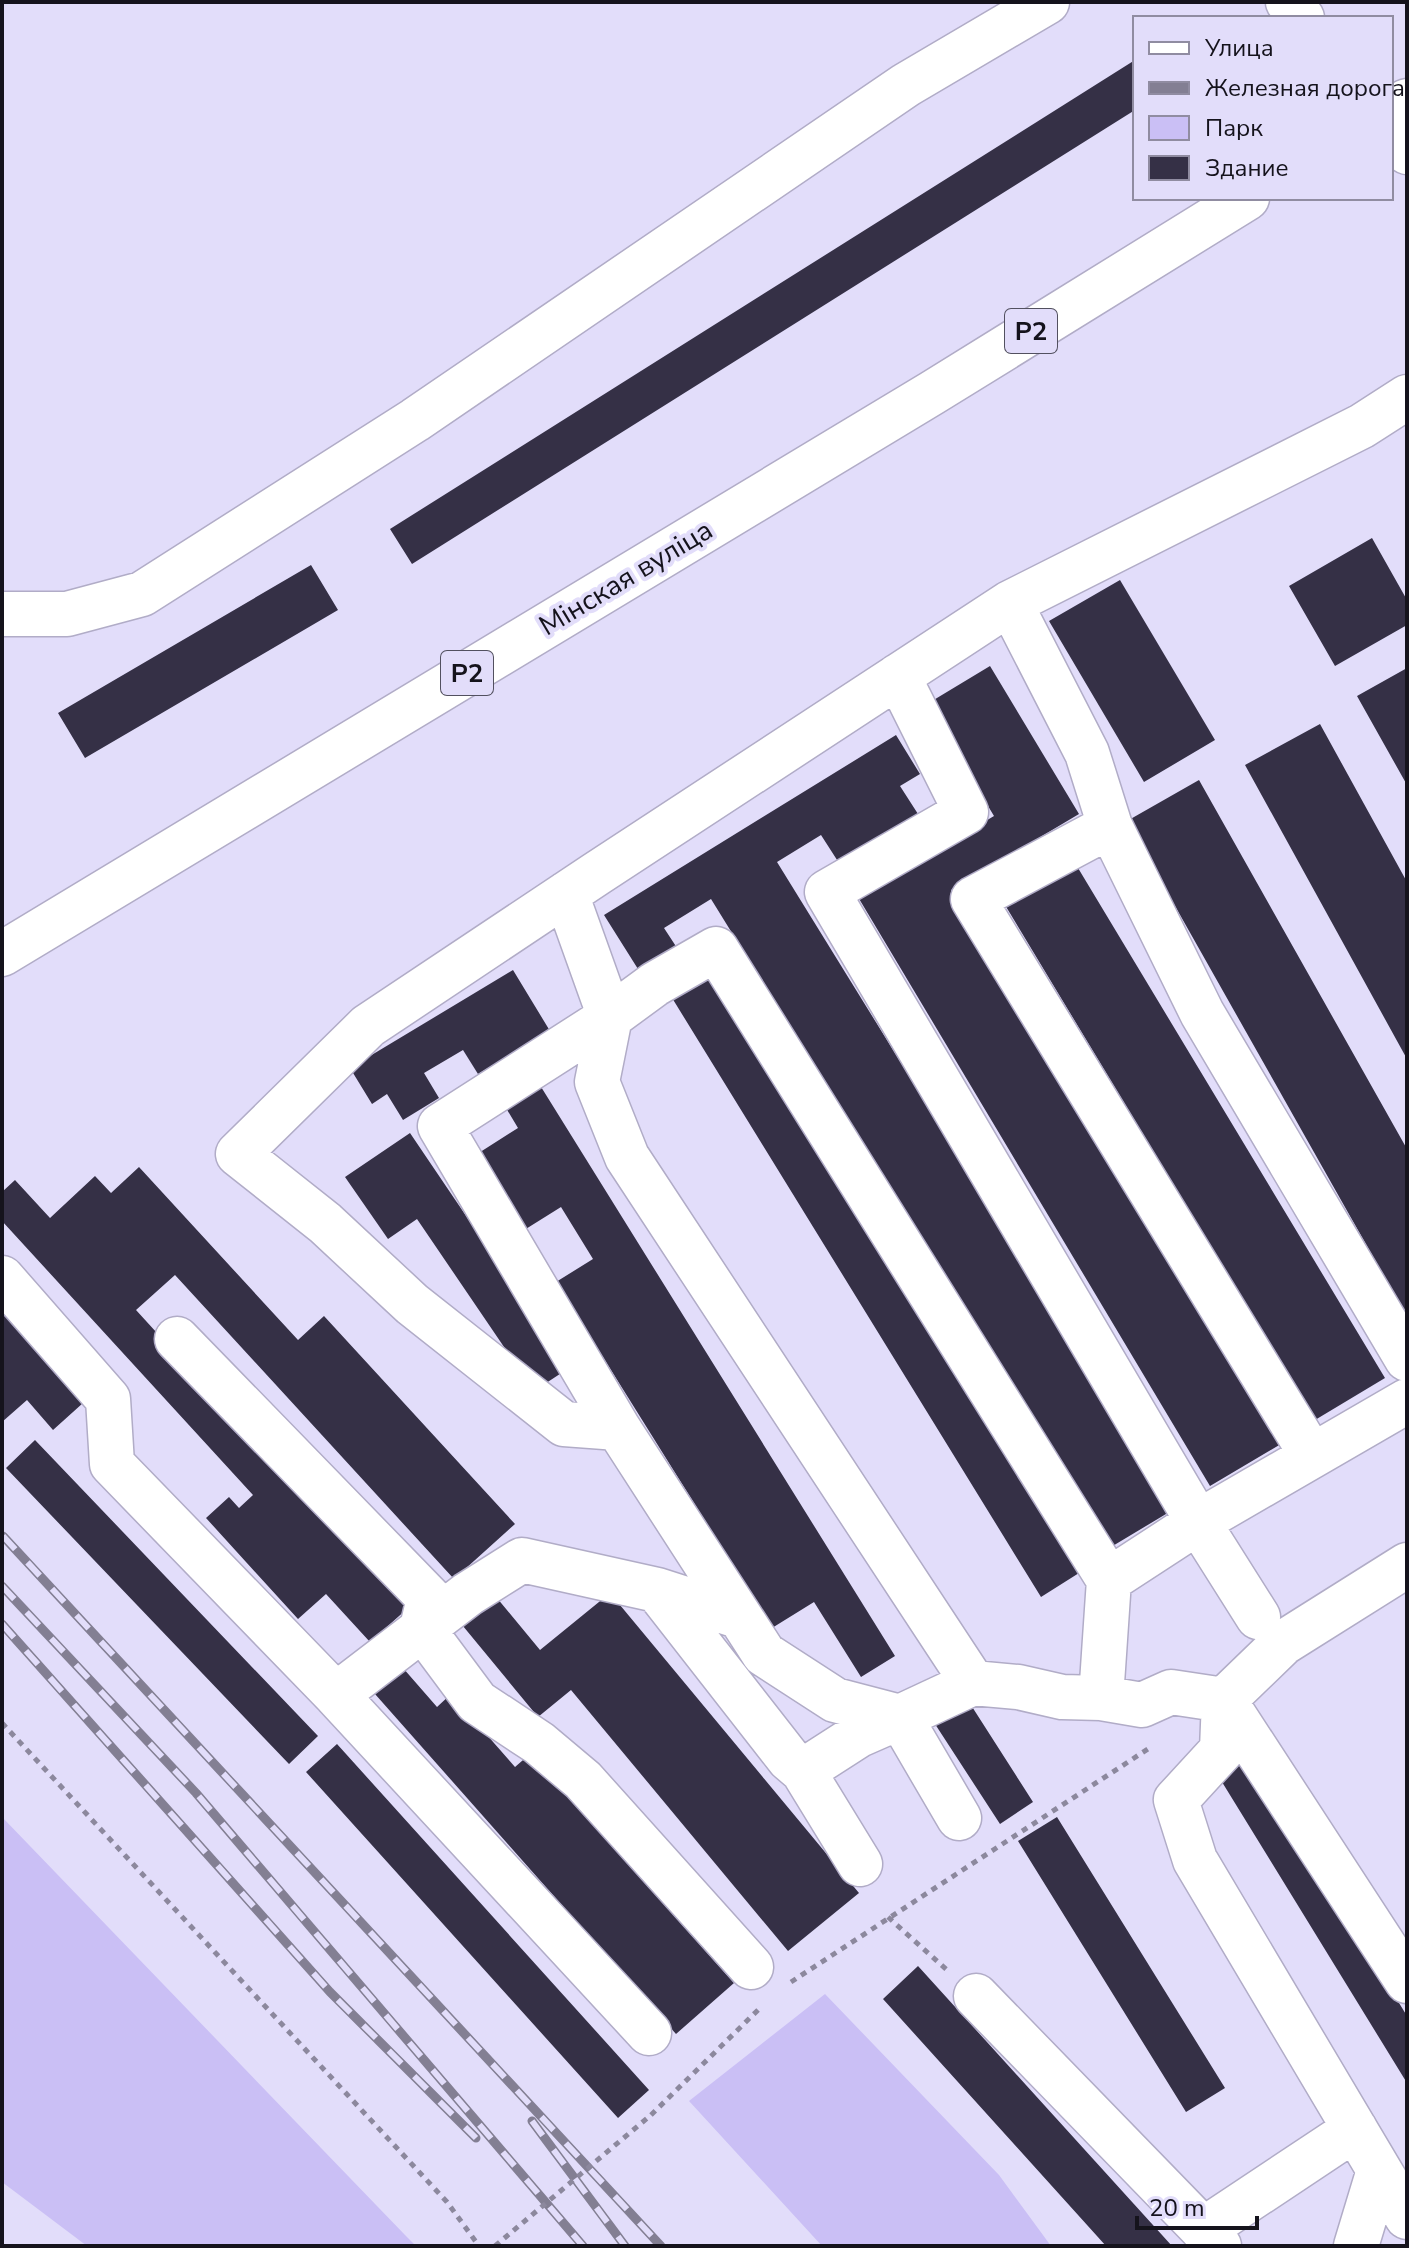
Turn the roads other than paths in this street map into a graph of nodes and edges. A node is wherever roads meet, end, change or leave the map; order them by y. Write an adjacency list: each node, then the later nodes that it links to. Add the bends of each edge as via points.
1 (1047, 2): 7 (street, via 906,85 415,420 142,594 67,614)
2 (1393, 129): 3 (street)
3 (1407, 152)
4 (1244, 200): 11 (street, Мінская вуліца / Р2)
5 (1407, 397): 6 (street, via 1362,426)
6 (1010, 603): 8 (street); 9 (street, via 1087,753)
7 (2, 614)
8 (898, 676): 10 (street); 19 (street, via 966,812 827,892)
9 (1110, 826): 15 (street, via 1202,1013); 18 (street, via 973,899)
10 (566, 894): 12 (street); 17 (street, via 368,1026 238,1154 325,1223 412,1304 564,1424)
11 (2, 954)
12 (610, 1017): 17 (street, via 440,1126); 21 (street, via 716,949); 26 (street, via 597,1082 627,1157)
13 (2, 1278): 27 (street, via 108,1399 112,1464)
14 (177, 1339): 24 (street, via 429,1598)
15 (1407, 1359)
16 (1407, 1401): 18 (street)
17 (618, 1428): 23 (street)
18 (1311, 1454): 19 (street)
19 (1198, 1522): 21 (street); 25 (street)
20 (1407, 1565): 25 (street)
21 (1109, 1580): 28 (street)
22 (657, 1590): 23 (street); 24 (street, via 522,1560); 31 (street)
23 (738, 1616): 30 (street, via 764,1654 835,1700)
24 (422, 1628): 27 (street); 35 (street, via 477,1702 583,1780)
25 (1270, 1630): 29 (street)
26 (973, 1683): 28 (street); 30 (street)
27 (336, 1695): 37 (street)
28 (1101, 1698): 29 (street, via 1142,1705 1171,1692)
29 (1224, 1700): 34 (street); 38 (street, via 1222,1750 1176,1800 1195,1860)
30 (900, 1717): 31 (street, via 859,1735); 32 (street)
31 (803, 1771): 33 (street)
32 (959, 1818)
33 (860, 1864)
34 (1407, 1981)
35 (766, 1986)
36 (976, 1996): 41 (street)
37 (649, 2033)
38 (1355, 2129): 39 (street); 41 (street)
39 (1379, 2170): 40 (street); 42 (street)
40 (1407, 2217)
41 (1211, 2238)
42 (1356, 2246)

